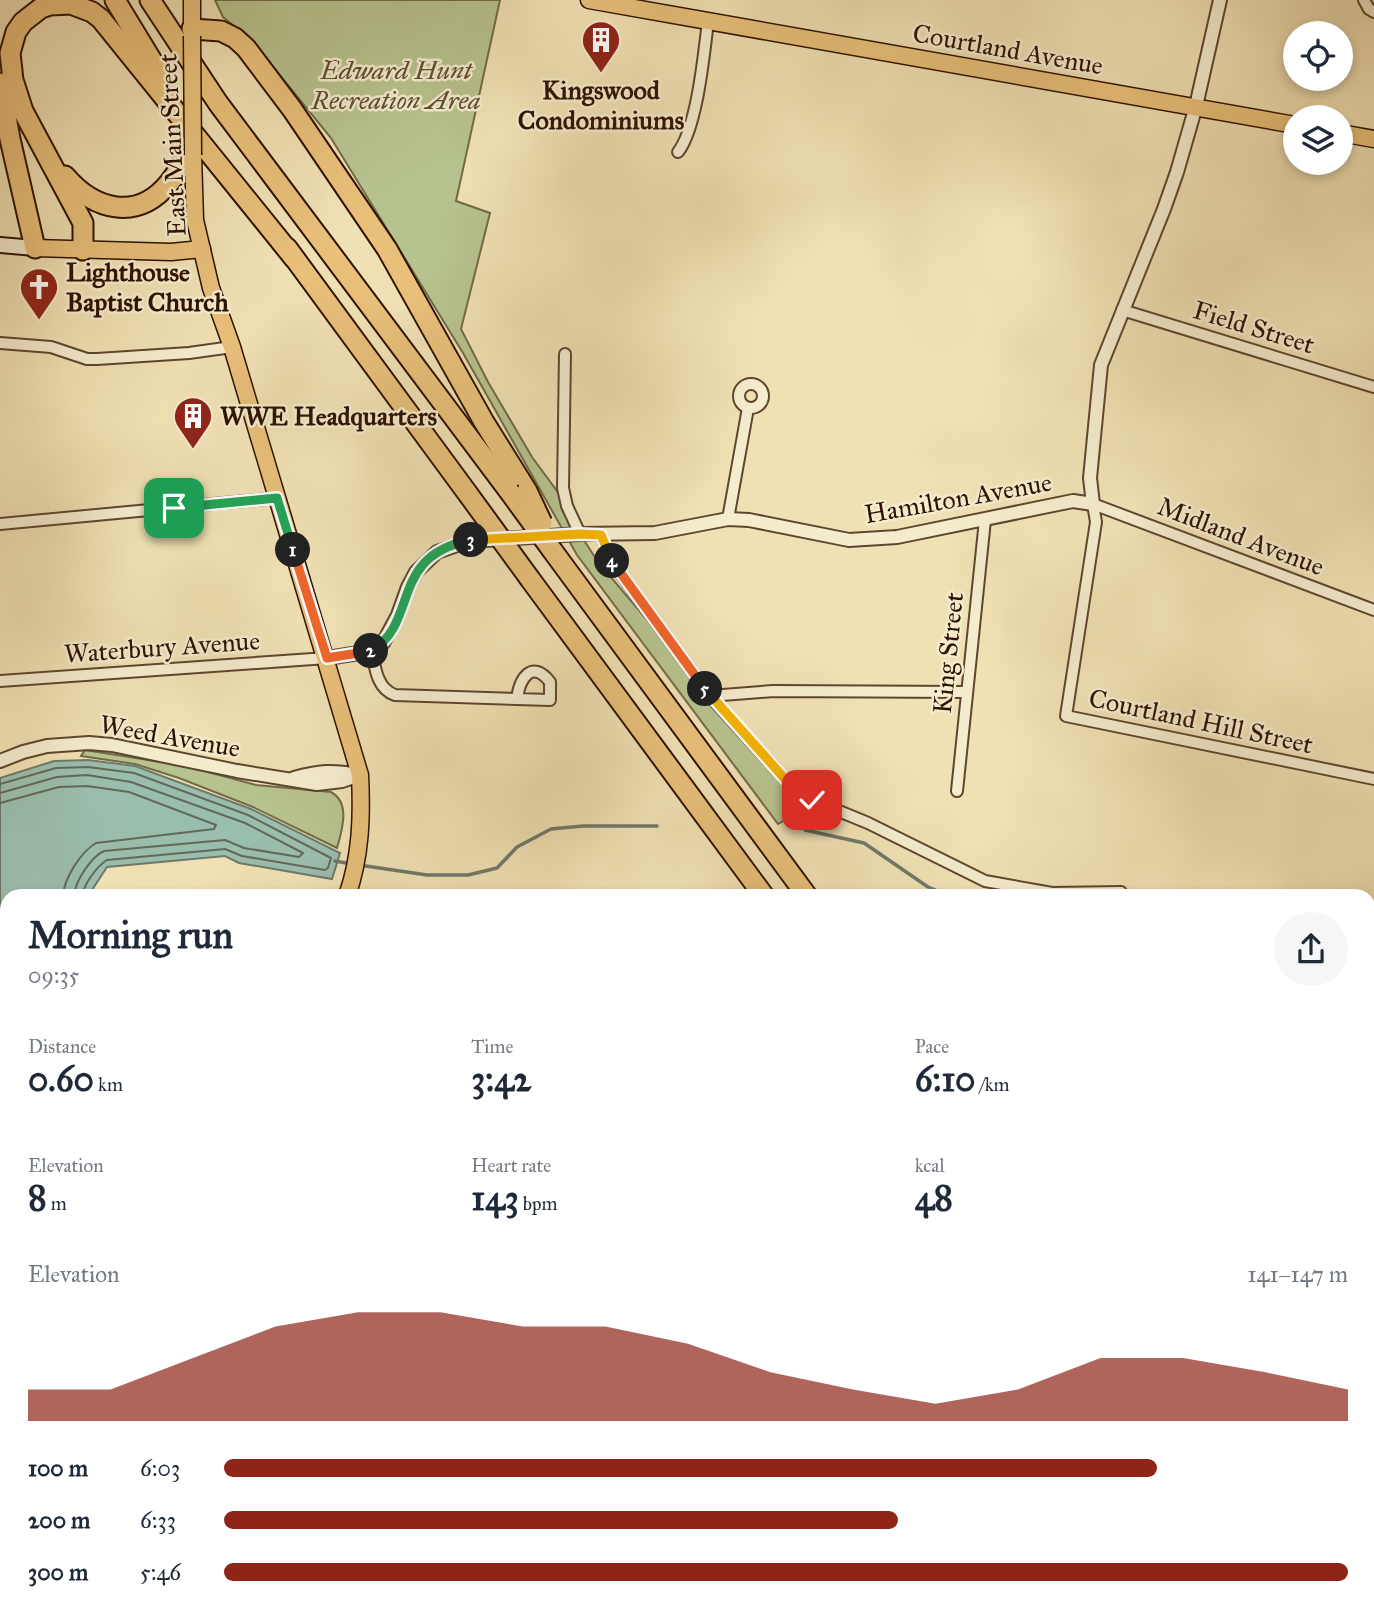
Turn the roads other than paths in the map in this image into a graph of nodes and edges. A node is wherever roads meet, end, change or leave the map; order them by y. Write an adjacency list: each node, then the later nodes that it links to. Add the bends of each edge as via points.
1 (115, 0): 23 (highway, via 167,85)
2 (150, 0): 30 (highway, via 218,103)
3 (192, 0): 10 (main road, East Main Street)
4 (201, 0): 10 (main road)
5 (589, 0): 9 (main road, Courtland Avenue)
6 (1220, 0): 12 (street, Hamilton Avenue)
7 (1364, 0): 8 (street)
8 (1374, 12)
9 (708, 21): 12 (main road, Courtland Avenue); 18 (street, via 692,117)
10 (192, 28): 17 (main road, East Main Street, bridge); 30 (highway, via 235,37 292,108 387,249 498,445)
11 (0, 83): 20 (highway)
12 (1196, 106): 13 (main road, Courtland Avenue); 24 (street, Hamilton Avenue, via 1164,209)
13 (1283, 123)
14 (1353, 135): 15 (main road)
15 (1374, 139)
16 (39, 142): 17 (highway, via 83,195 106,206 125,208 150,201 163,190); 22 (highway, via 83,223); 23 (highway, via 15,88 12,43 32,13 50,5 71,4 92,12 108,27)
17 (193, 147): 21 (main road, East Main Street, via 195,220)
18 (678, 152)
19 (0, 245): 20 (main road)
20 (35, 248): 22 (main road)
21 (202, 249): 22 (main road); 26 (main road, East Main Street)
22 (83, 250)
23 (294, 258): 50 (highway, bridge)
24 (1122, 310): 28 (street, Field Street); 32 (street, Hamilton Avenue, via 1099,373 1090,478)
25 (0, 343): 26 (street, via 51,347 87,359)
26 (232, 347): 31 (main road, East Main Street)
27 (565, 354): 36 (street, via 563,488)
28 (1374, 387)
29 (748, 408): 33 (street)
30 (518, 491): 51 (highway, bridge, via 558,557)
31 (277, 498): 35 (street); 40 (main road, East Main Street)
32 (1093, 503): 34 (street, Hamilton Avenue, via 1073,501); 38 (street, Midland Avenue); 47 (street, Courtland Hill Street, via 1096,522 1066,716)
33 (728, 519): 34 (street, Hamilton Avenue, via 849,540 897,537); 37 (street, Hamilton Avenue, via 655,533)
34 (985, 520): 42 (street, King Street)
35 (0, 524)
36 (580, 534): 37 (street, Hamilton Avenue); 39 (street, Hamilton Avenue, via 470,541 437,552 416,572 390,633)
37 (601, 535): 43 (street, via 613,563)
38 (1374, 610)
39 (372, 651): 40 (street); 44 (street, via 380,682 391,694)
40 (327, 658): 41 (street, Waterbury Avenue); 46 (main road, East Main Street)
41 (0, 681)
42 (966, 692): 43 (street, via 773,691); 48 (street, King Street)
43 (710, 696): 52 (street, via 785,779 812,800 985,881)
44 (517, 698)
45 (0, 761): 46 (street, Weed Avenue, via 47,746 89,743 317,784)
46 (359, 775): 49 (main road, East Main Street, via 359,854)
47 (1374, 779)
48 (957, 791)
49 (351, 889)
50 (759, 889)
51 (802, 889)
52 (1030, 889)

